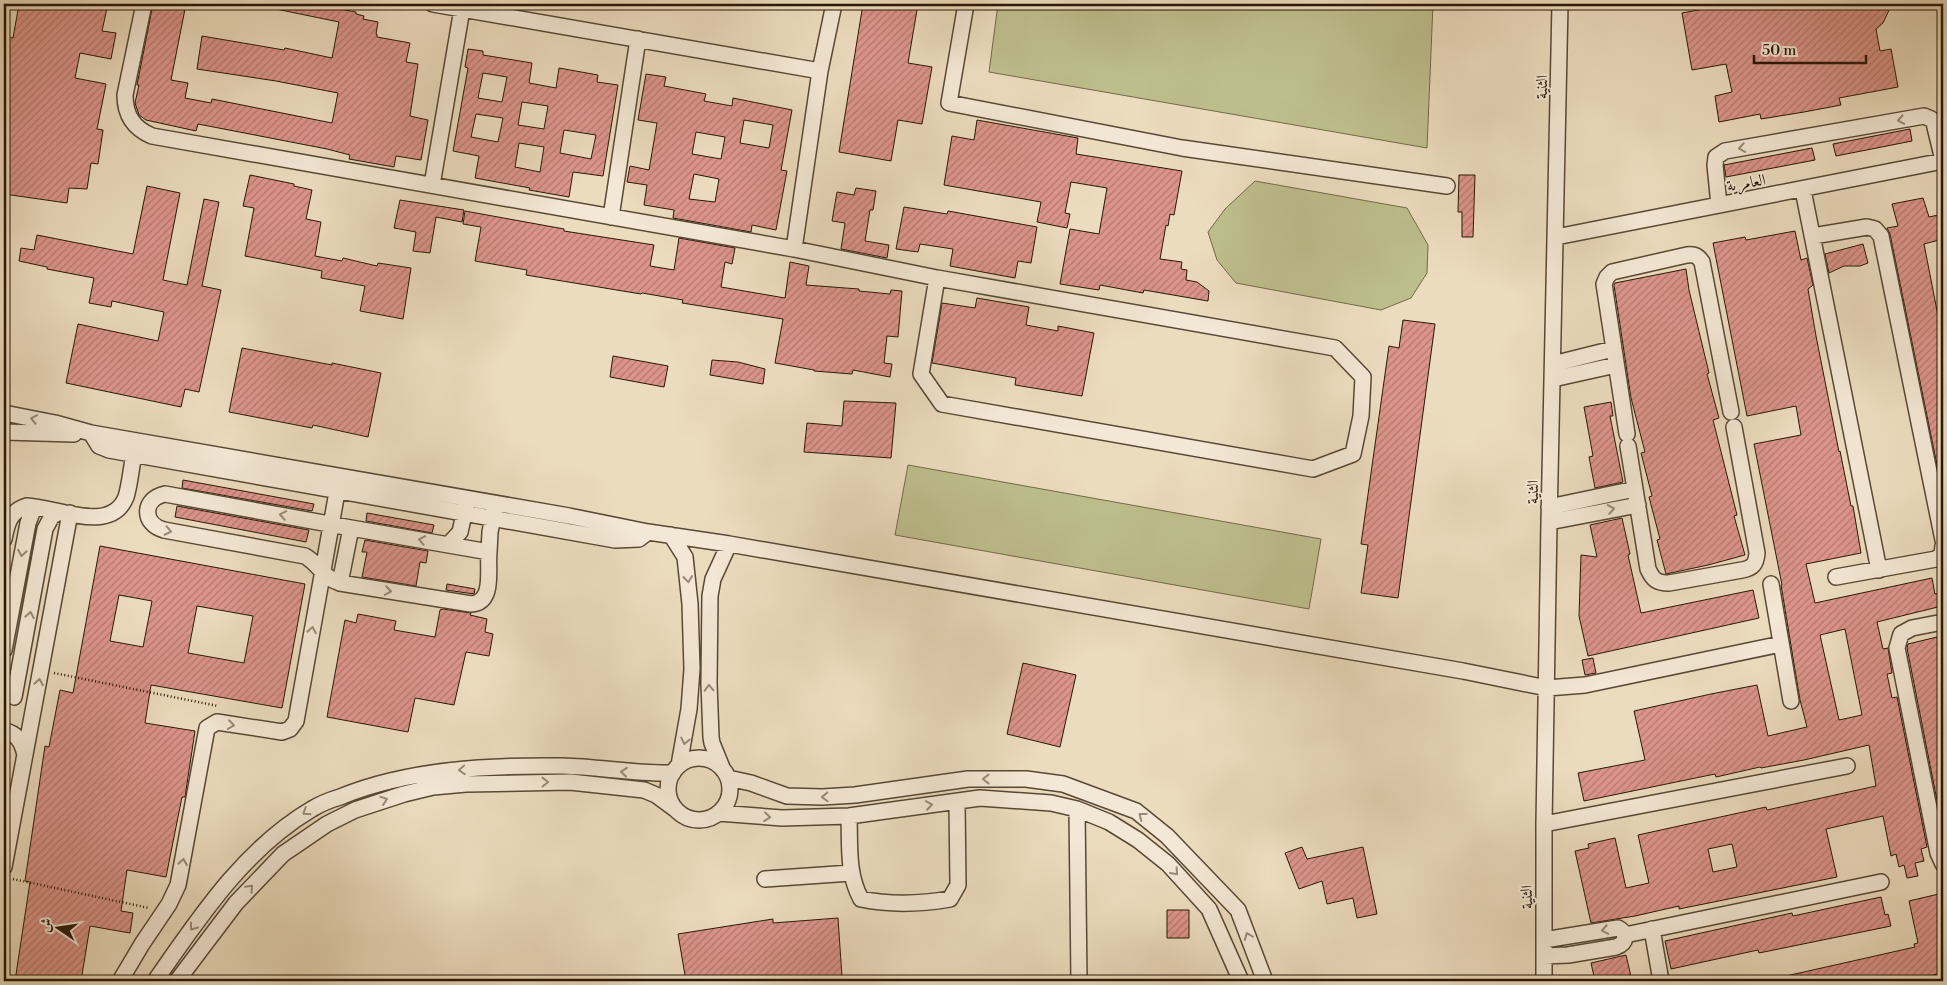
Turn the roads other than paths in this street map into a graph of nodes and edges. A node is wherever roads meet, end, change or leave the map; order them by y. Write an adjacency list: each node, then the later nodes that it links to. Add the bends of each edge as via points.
1 (433, 4): 6 (street)
2 (834, 4): 8 (street)
3 (966, 4): 11 (street, via 949,103 1182,148)
4 (1560, 4): 16 (street, الثنية)
5 (141, 8): 10 (street, via 125,95 125,107 138,130 152,136)
6 (462, 9): 7 (street); 10 (street)
7 (638, 39): 8 (street); 14 (street)
8 (820, 71): 17 (street)
9 (1943, 161): 12 (street, العامرية); 13 (street, one-way to 13, via 1934,123 1924,116 1725,151 1716,157 1715,165)
10 (432, 185): 14 (street)
11 (1447, 186)
12 (1802, 190): 13 (street, العامرية); 15 (street)
13 (1719, 205): 16 (street, العامرية)
14 (611, 217): 17 (street)
15 (1813, 236): 43 (street, via 1867,227 1875,229 1881,236); 48 (street)
16 (1556, 237): 21 (street, الثنية)
17 (794, 249): 18 (street)
18 (937, 278): 18 (street, via 921,374 942,404 1313,469 1353,454 1361,416 1363,377 1335,348)
19 (1613, 350): 20 (street); 21 (street); 22 (street, via 1604,291 1607,277 1612,272 1687,255 1699,257)
20 (1616, 365): 21 (street); 28 (street)
21 (1553, 372): 36 (street, الثنية)
22 (1731, 412)
23 (6, 414): 26 (street, one-way to 23)
24 (1734, 427): 32 (street, via 1757,553 1751,568 1660,583 1652,578 1648,568)
25 (4, 432): 26 (street)
26 (91, 433): 27 (street, via 95,442 104,449); 30 (street)
27 (134, 455): 29 (street); 34 (street, via 126,497 117,510 96,518)
28 (1636, 489): 32 (street); 36 (street)
29 (337, 492): 35 (street); 38 (street)
30 (466, 498): 31 (street); 35 (street)
31 (496, 504): 37 (street); 40 (street)
32 (1638, 505): 36 (street, one-way to 32)
33 (34, 506): 34 (street); 42 (street, via 14,512); 55 (street, one-way to 55)
34 (66, 512): 57 (street, one-way to 34, via 45,529 48,520 56,513); 59 (street, one-way to 34)
35 (464, 515): 37 (street); 45 (street, via 460,532)
36 (1549, 515): 56 (street, الثنية)
37 (492, 520): 40 (street, via 623,541 638,539); 47 (street)
38 (331, 523): 39 (street); 49 (street); 49 (street, one-way to 49, via 164,494 151,501 147,511 157,528 305,556)
39 (351, 528): 45 (street, one-way to 39); 51 (street)
40 (648, 532): 41 (street)
41 (671, 535): 44 (street); 63 (street, one-way to 63, via 685,557 692,669 689,709)
42 (4, 539)
43 (1943, 540)
44 (729, 544): 56 (street); 64 (street, one-way to 44, via 711,737 710,596 713,579)
45 (448, 545): 47 (street)
46 (1943, 546): 48 (street, via 1942,554 1936,559)
47 (490, 552): 51 (street, one-way to 47, via 475,604 486,594)
48 (1879, 570): 50 (street)
49 (322, 572): 51 (street); 80 (street, one-way to 49, via 178,885 207,728 218,722 282,732 296,722)
50 (1836, 577)
51 (340, 583)
52 (1770, 584): 54 (street)
53 (1943, 622): 71 (street, via 1912,628 1901,634 1897,648 1938,854)
54 (1781, 644): 56 (street, via 1585,684); 58 (street)
55 (4, 650)
56 (1547, 688): 70 (street, الثنية)
57 (9, 696): 59 (street)
58 (1791, 701)
59 (35, 702): 61 (street)
60 (4, 730): 61 (street, via 12,732 22,742)
61 (25, 756): 72 (street)
62 (1847, 766): 70 (street)
63 (676, 769): 64 (street, via 697,758 716,763); 66 (street, via 668,791); 81 (street, one-way to 81, via 648,774 565,766 456,771 410,776 361,789 314,807 274,836 238,870)
64 (725, 774): 68 (street, via 730,787 729,797); 85 (street, one-way to 64, via 1238,910 1167,836 1136,811 1063,784 1026,779 968,779 822,797 787,796)
65 (957, 802): 67 (street, via 989,799 1051,803); 69 (street, one-way to 65); 73 (street, via 958,885 950,899 880,903 861,899 854,888)
66 (675, 809): 68 (street, via 682,816 701,820); 82 (street, one-way to 66, via 236,903 283,854 327,824 355,810 433,787 570,782 644,790)
67 (1077, 809): 83 (street); 84 (street, one-way to 84, via 1116,826 1168,864 1209,909)
68 (718, 813): 69 (street, one-way to 69, via 782,818)
69 (849, 816): 73 (street)
70 (1544, 824): 78 (street, الثنية)
71 (1943, 864)
72 (8, 873)
73 (851, 873): 74 (street)
74 (765, 878)
75 (1881, 882): 76 (street)
76 (1652, 928): 77 (street); 87 (street)
77 (1625, 934): 78 (street, one-way to 78, via 1618,928); 79 (street, via 1622,945 1616,947)
78 (1544, 940): 79 (street, الثنية)
79 (1544, 956): 86 (street, الثنية)
80 (120, 981)
81 (155, 981)
82 (177, 981)
83 (1079, 981)
84 (1241, 981)
85 (1265, 981)
86 (1544, 981)
87 (1661, 981)

